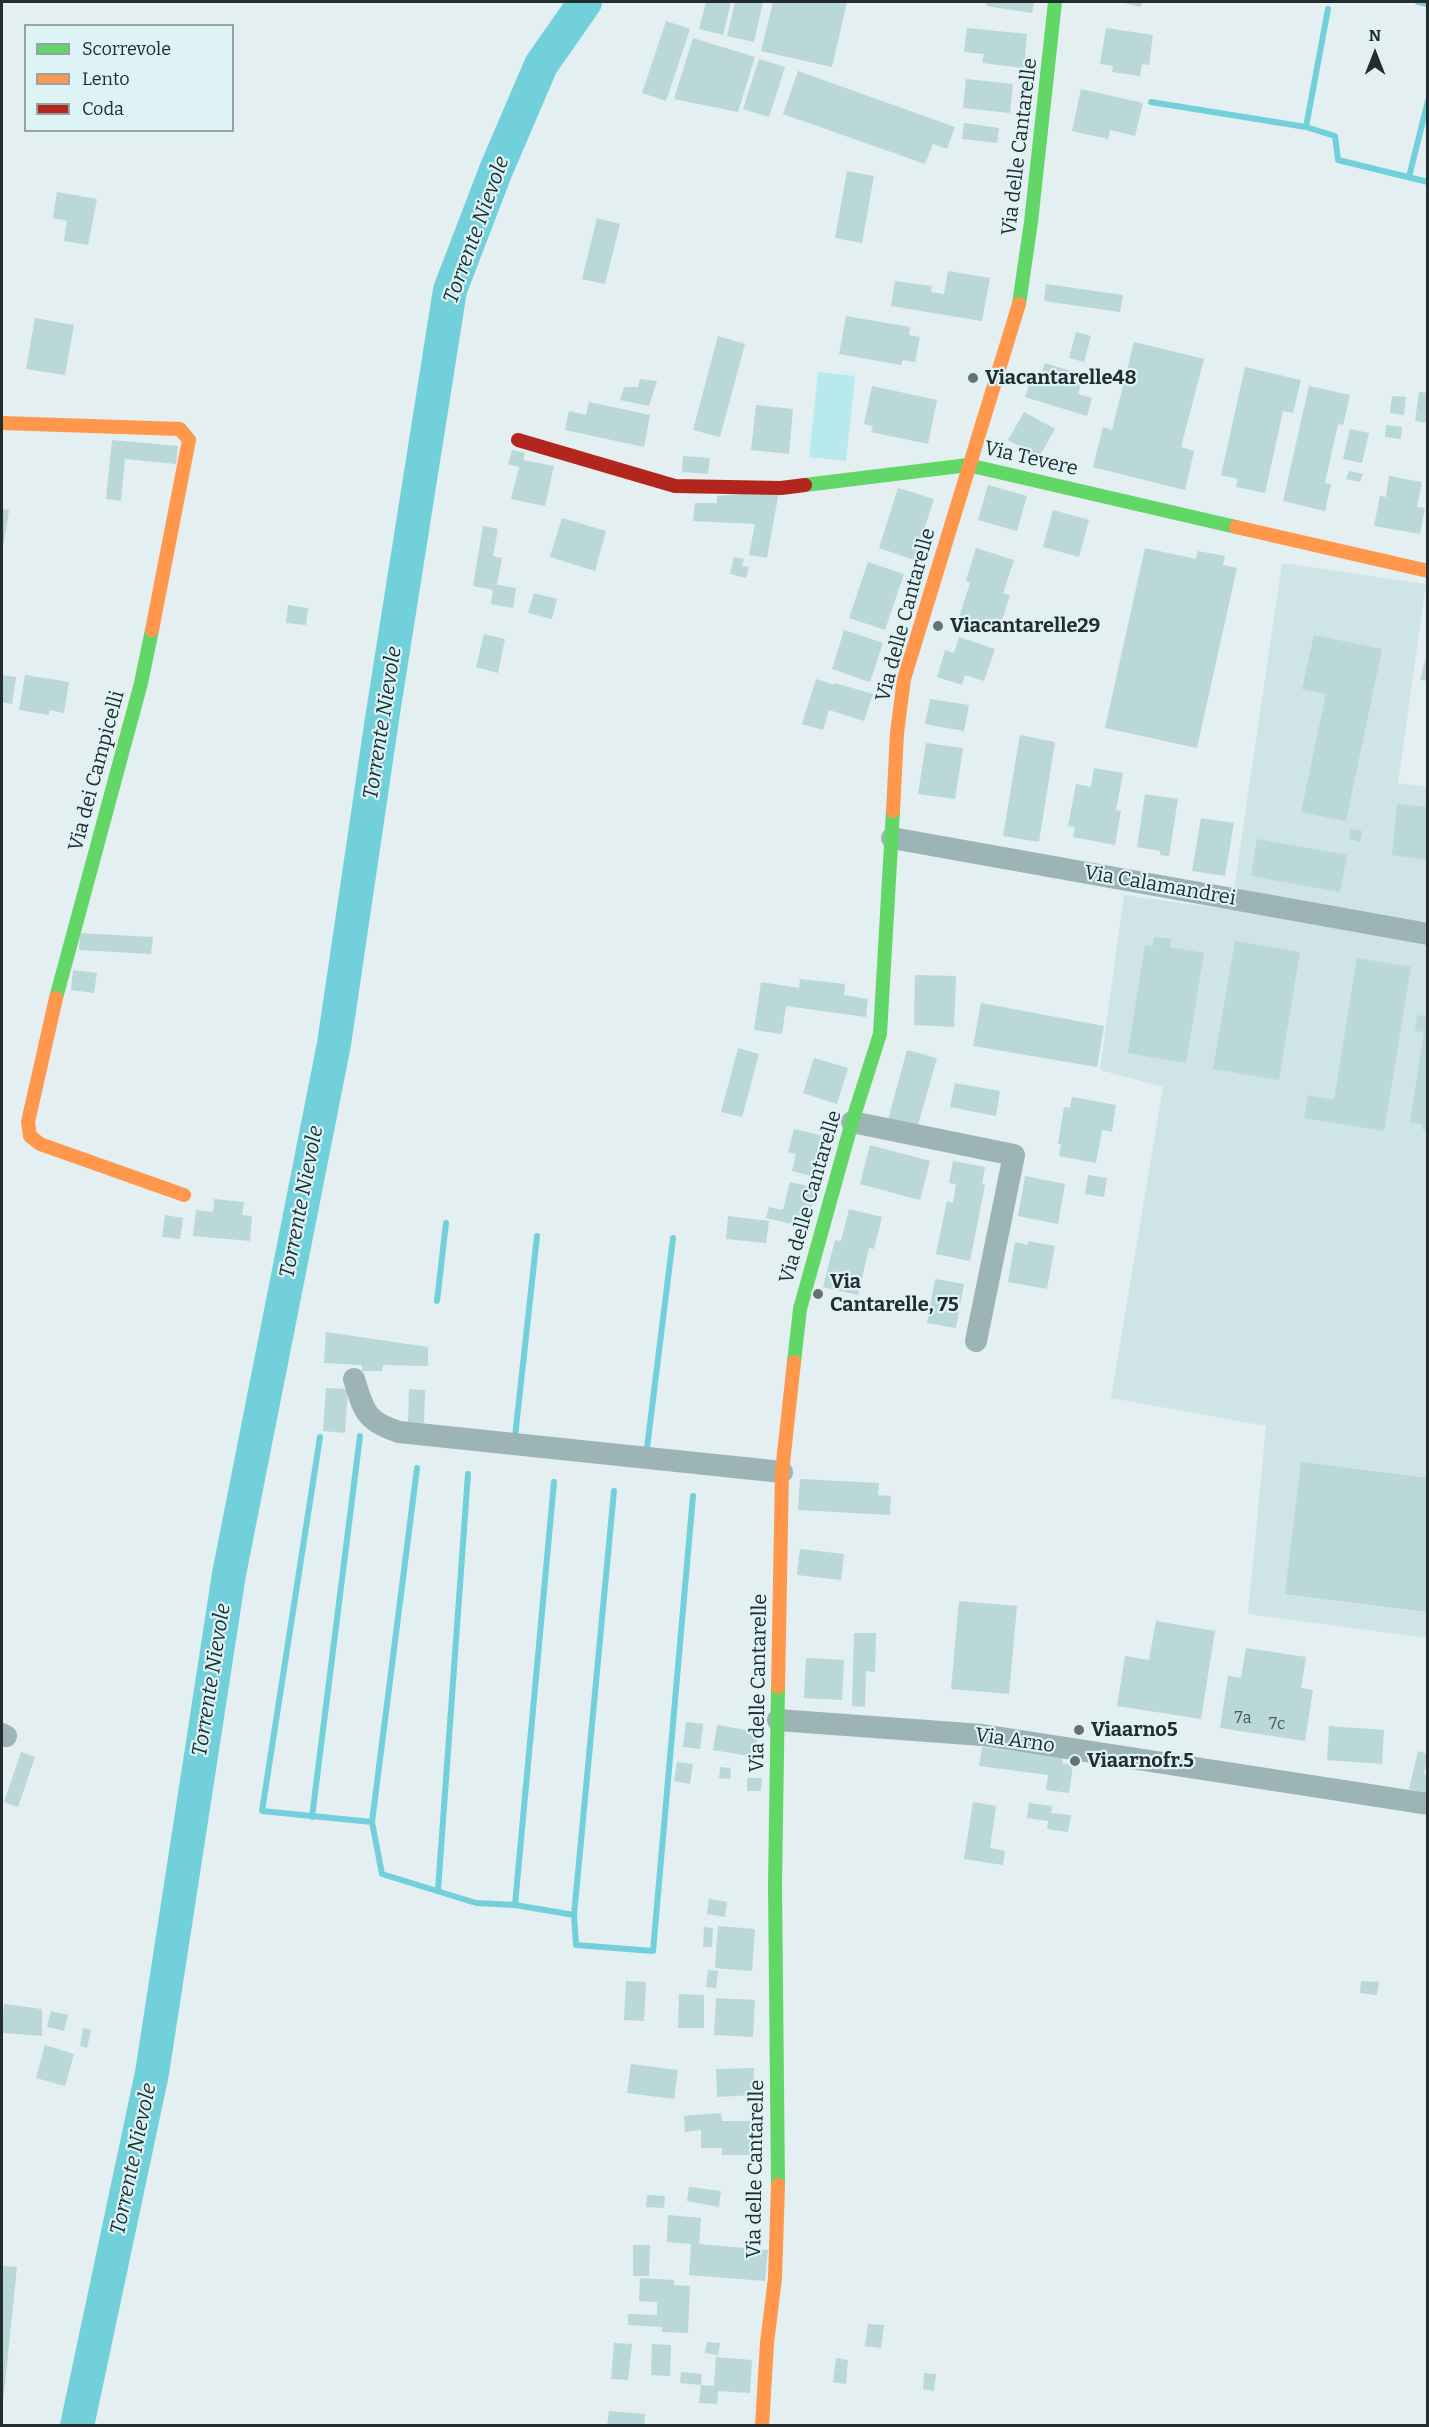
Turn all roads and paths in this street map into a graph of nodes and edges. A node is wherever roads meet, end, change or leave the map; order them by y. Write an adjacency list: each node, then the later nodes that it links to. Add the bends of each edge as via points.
1 (1055, 2): 4 (street, Via delle Cantarelle, via 1020,298)
2 (2, 423): 9 (street, Via dei Campicelli, via 180,429 189,440 141,683 52,1013 28,1122 30,1136 40,1144)
3 (518, 440): 4 (street, Via Tevere, via 675,486 781,488)
4 (968, 465): 5 (street, Via Tevere); 6 (street, Via delle Cantarelle, via 904,679)
5 (1428, 571)
6 (892, 838): 7 (street, Via Calamandrei); 8 (street, Via delle Cantarelle, via 880,1034)
7 (1428, 934)
8 (852, 1122): 10 (street, via 1014,1155); 12 (street, Via delle Cantarelle, via 800,1309)
9 (184, 1195)
10 (976, 1341)
11 (354, 1379): 12 (street, via 371,1419 399,1432)
12 (782, 1472): 13 (street, Via delle Cantarelle)
13 (778, 1720): 14 (street, Via Arno, via 982,1735); 15 (street, Via delle Cantarelle, via 778,2176 775,2278)
14 (1428, 1804)
15 (762, 2426)

